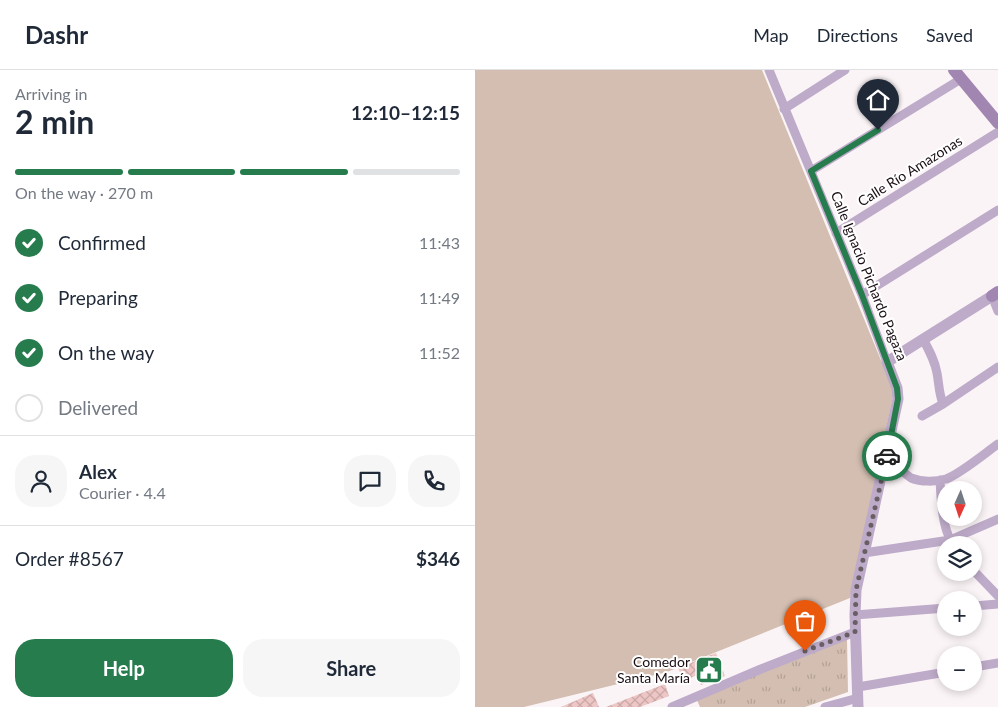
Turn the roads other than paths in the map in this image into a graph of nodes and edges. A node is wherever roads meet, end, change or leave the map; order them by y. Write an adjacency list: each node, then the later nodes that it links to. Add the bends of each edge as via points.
1 (769, 70): 4 (street, Calle Ignacio Pichardo Pagaza)
2 (845, 70): 4 (street)
3 (957, 75): 5 (main road); 7 (street)
4 (784, 110): 7 (street, Calle Ignacio Pichardo Pagaza)
5 (998, 123)
6 (998, 132): 9 (street, Calle Río Amazonas)
7 (811, 171): 9 (street, Calle Ignacio Pichardo Pagaza)
8 (998, 210): 11 (street)
9 (836, 233): 11 (street, Calle Ignacio Pichardo Pagaza)
10 (995, 294): 12 (street); 13 (street)
11 (862, 295): 14 (street, Calle Ignacio Pichardo Pagaza)
12 (998, 311)
13 (923, 339): 14 (street); 16 (street, via 934,361)
14 (887, 362): 19 (street, Calle Ignacio Pichardo Pagaza, via 898,399)
15 (998, 367): 16 (street)
16 (943, 404): 17 (street)
17 (921, 416)
18 (998, 444): 20 (street, via 955,475)
19 (886, 458): 20 (street, via 911,478); 25 (street, Calle Ignacio Pichardo Pagaza)
20 (940, 480): 22 (street, via 942,508)
21 (998, 519): 23 (street)
22 (950, 536)
23 (964, 536)
24 (937, 544): 25 (street)
25 (864, 552): 31 (street, Calle Ignacio Pichardo Pagaza, via 856,590)
26 (982, 580): 27 (street)
27 (998, 596)
28 (998, 604): 29 (street)
29 (982, 605)
30 (937, 609): 31 (street)
31 (855, 615): 32 (street, Calle Ignacio Pichardo Pagaza)
32 (855, 632): 36 (street, Calle Ignacio Pichardo Pagaza); 37 (street, via 761,669)
33 (998, 663): 34 (street)
34 (982, 666)
35 (937, 675): 36 (street)
36 (858, 697): 39 (street)
37 (694, 703): 38 (street)
38 (672, 707)
39 (825, 707)

